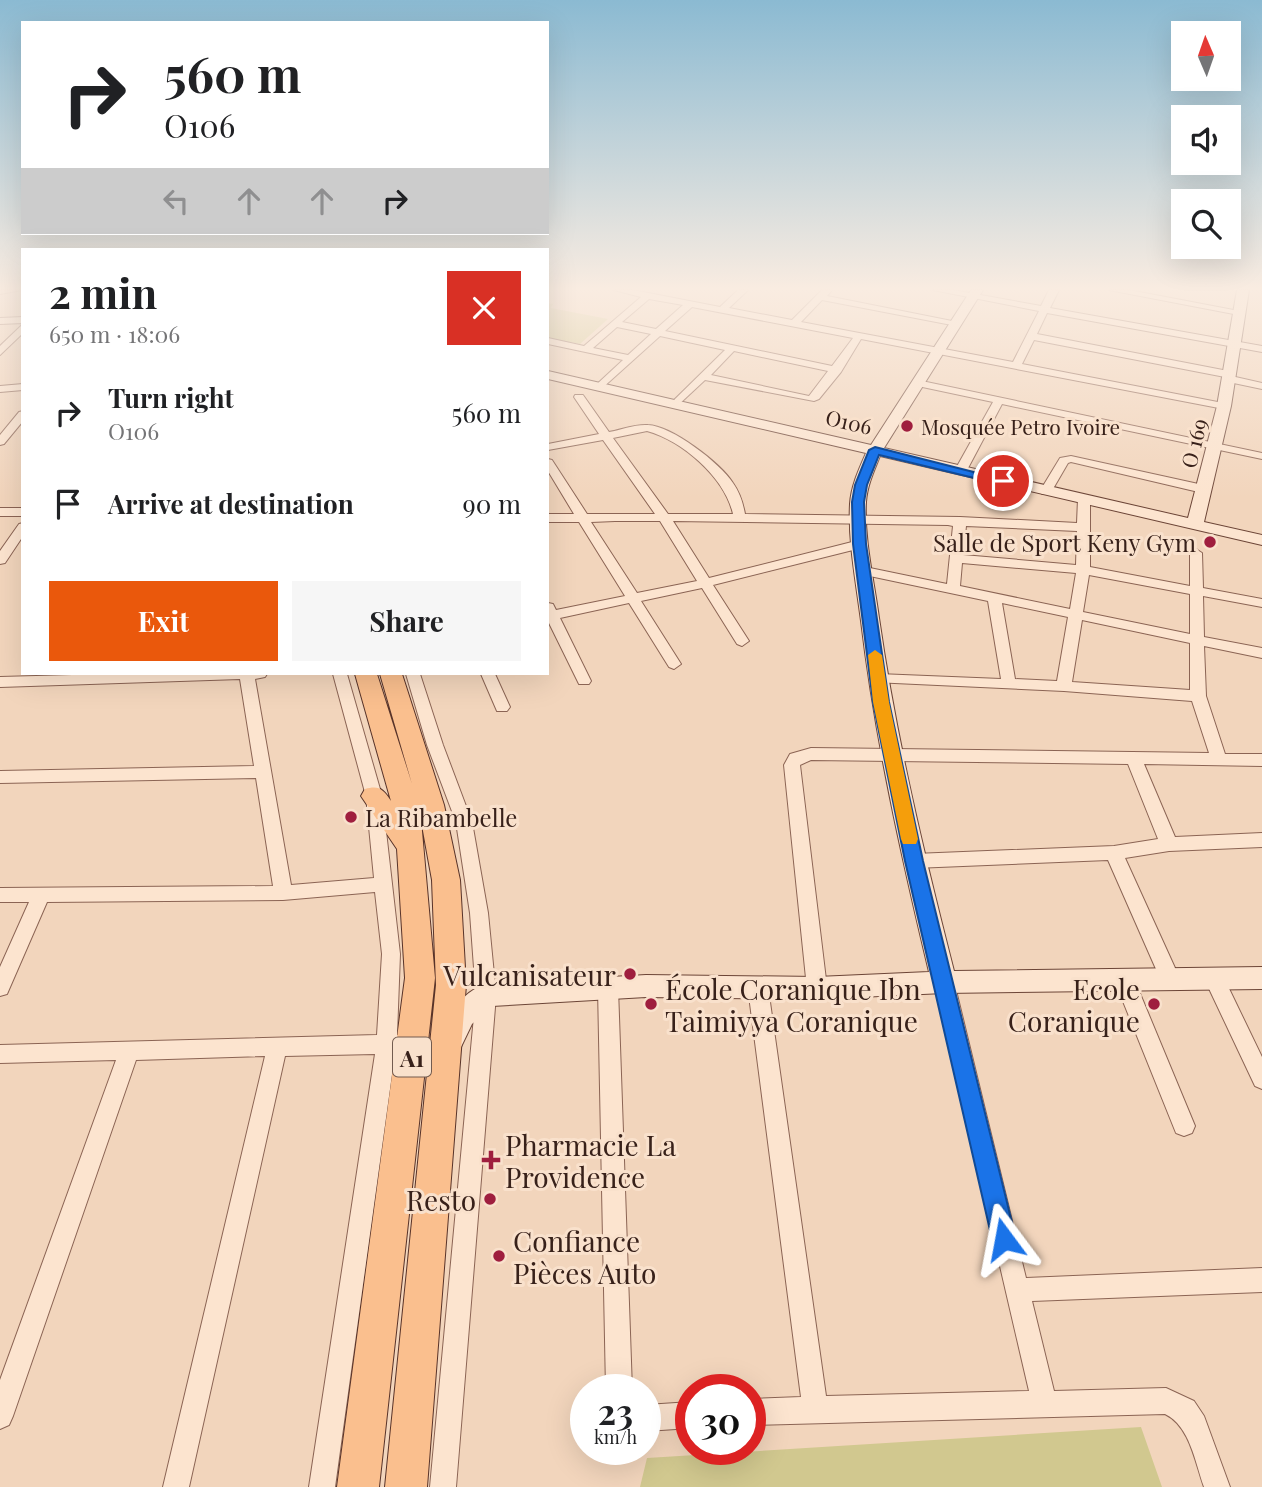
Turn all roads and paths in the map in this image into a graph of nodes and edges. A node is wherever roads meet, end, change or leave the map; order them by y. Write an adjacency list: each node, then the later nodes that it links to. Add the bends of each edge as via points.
1 (631, 359): 18 (street)
2 (721, 359): 14 (street)
3 (786, 359): 11 (street)
4 (843, 359): 11 (street)
5 (932, 359): 15 (street)
6 (981, 359): 10 (street)
7 (1019, 359): 10 (street)
8 (1146, 359): 13 (street)
9 (1230, 359): 13 (street, O 169)
10 (1016, 366): 23 (street)
11 (836, 370): 14 (street, via 810,399)
12 (549, 375): 18 (street, O106)
13 (1228, 376): 16 (street); 23 (street, O 169)
14 (704, 377): 22 (street)
15 (917, 383): 21 (street); 29 (street)
16 (1262, 386)
17 (21, 387): 19 (street)
18 (600, 387): 22 (street, O106)
19 (0, 388)
20 (579, 397): 25 (street)
21 (1000, 399): 27 (street); 32 (street)
22 (676, 404): 29 (street, O106)
23 (1224, 406): 27 (street, O 169)
24 (21, 416): 26 (street)
25 (605, 436): 28 (street); 38 (street); 41 (street, via 659,430 727,483)
26 (0, 442)
27 (1215, 446): 30 (street); 33 (street, O 169)
28 (549, 447)
29 (875, 450): 32 (street, O106); 42 (street, via 859,493)
30 (1262, 456)
31 (549, 464): 40 (street)
32 (961, 470): 34 (street, O106)
33 (1203, 489): 34 (street, via 1071,459 1064,460); 44 (street, O 169)
34 (1046, 491): 35 (street, O106)
35 (1084, 499): 44 (street, O106); 45 (street)
36 (0, 512): 37 (street)
37 (21, 512)
38 (663, 516): 40 (street); 41 (street); 54 (street)
39 (549, 518): 40 (street)
40 (581, 518): 57 (street)
41 (740, 518): 42 (street)
42 (859, 521): 43 (street); 48 (street)
43 (960, 521): 45 (street); 50 (street)
44 (1195, 524): 47 (street, O106)
45 (1082, 527): 52 (street)
46 (21, 530): 51 (street)
47 (1262, 540)
48 (860, 544): 53 (street); 54 (street)
49 (1196, 553): 56 (street)
50 (956, 558): 52 (street); 55 (street)
51 (0, 560)
52 (1083, 570): 56 (street); 61 (street)
53 (865, 571): 55 (street); 75 (street)
54 (706, 583): 57 (street); 63 (street)
55 (953, 589): 58 (street)
56 (1196, 591): 59 (street); 62 (street)
57 (631, 597): 60 (street); 65 (street)
58 (994, 597): 61 (street); 78 (street)
59 (1262, 603)
60 (549, 612): 76 (street)
61 (1075, 614): 62 (street); 79 (street)
62 (1198, 640): 64 (street); 80 (street)
63 (742, 641)
64 (1262, 653)
65 (674, 664)
66 (212, 675): 74 (street)
67 (251, 675): 86 (street)
68 (340, 675): 88 (street)
69 (366, 675): 91 (main road, A1, via 407,810)
70 (391, 675): 108 (main road, A1, via 431,805 446,880 451,985)
71 (413, 675): 107 (street, via 464,822)
72 (488, 675): 81 (street)
73 (21, 677): 74 (street); 77 (street)
74 (135, 677)
75 (878, 679): 78 (street); 82 (street)
76 (584, 681)
77 (0, 682)
78 (1009, 685): 79 (street)
79 (1064, 685): 80 (street)
80 (1198, 696): 84 (street)
81 (502, 707)
82 (892, 754): 83 (street); 93 (street); 106 (street, via 811,754 796,758 792,765)
83 (1134, 758): 84 (street); 90 (street)
84 (1219, 760): 85 (street)
85 (1262, 760)
86 (265, 772): 87 (street); 95 (street)
87 (0, 777)
88 (374, 796): 91 (main road); 94 (street)
89 (1262, 840): 90 (street)
90 (1169, 844): 92 (street)
91 (411, 850): 108 (main road, A1, via 420,978)
92 (1114, 853): 93 (street); 101 (street)
93 (914, 861): 102 (street)
94 (383, 884): 95 (street); 108 (street, via 391,954)
95 (283, 893): 97 (street)
96 (0, 895): 97 (street)
97 (41, 896): 103 (street)
98 (1214, 978): 99 (street); 101 (street); 112 (street)
99 (1262, 978)
100 (1124, 979): 101 (street); 102 (street); 113 (street)
101 (1170, 979)
102 (944, 982): 106 (street); 115 (street)
103 (0, 988)
104 (608, 988): 105 (street); 107 (street); 116 (street)
105 (758, 988): 106 (street); 118 (street)
106 (817, 988)
107 (486, 995): 108 (street); 125 (street)
108 (416, 1045): 109 (street); 121 (main road, A1); 123 (street); 124 (main road, A1)
109 (277, 1048): 110 (street); 122 (street)
110 (130, 1051): 111 (street); 120 (street)
111 (0, 1054)
112 (1262, 1079)
113 (1184, 1126)
114 (1262, 1280): 115 (street)
115 (1016, 1290): 117 (street)
116 (619, 1374)
117 (1044, 1403): 118 (street); 126 (street, via 1166,1401 1185,1410)
118 (815, 1409): 119 (street)
119 (766, 1411)
120 (0, 1416)
121 (357, 1481)
122 (176, 1487)
123 (321, 1487)
124 (406, 1487)
125 (443, 1487)
126 (1217, 1487)

